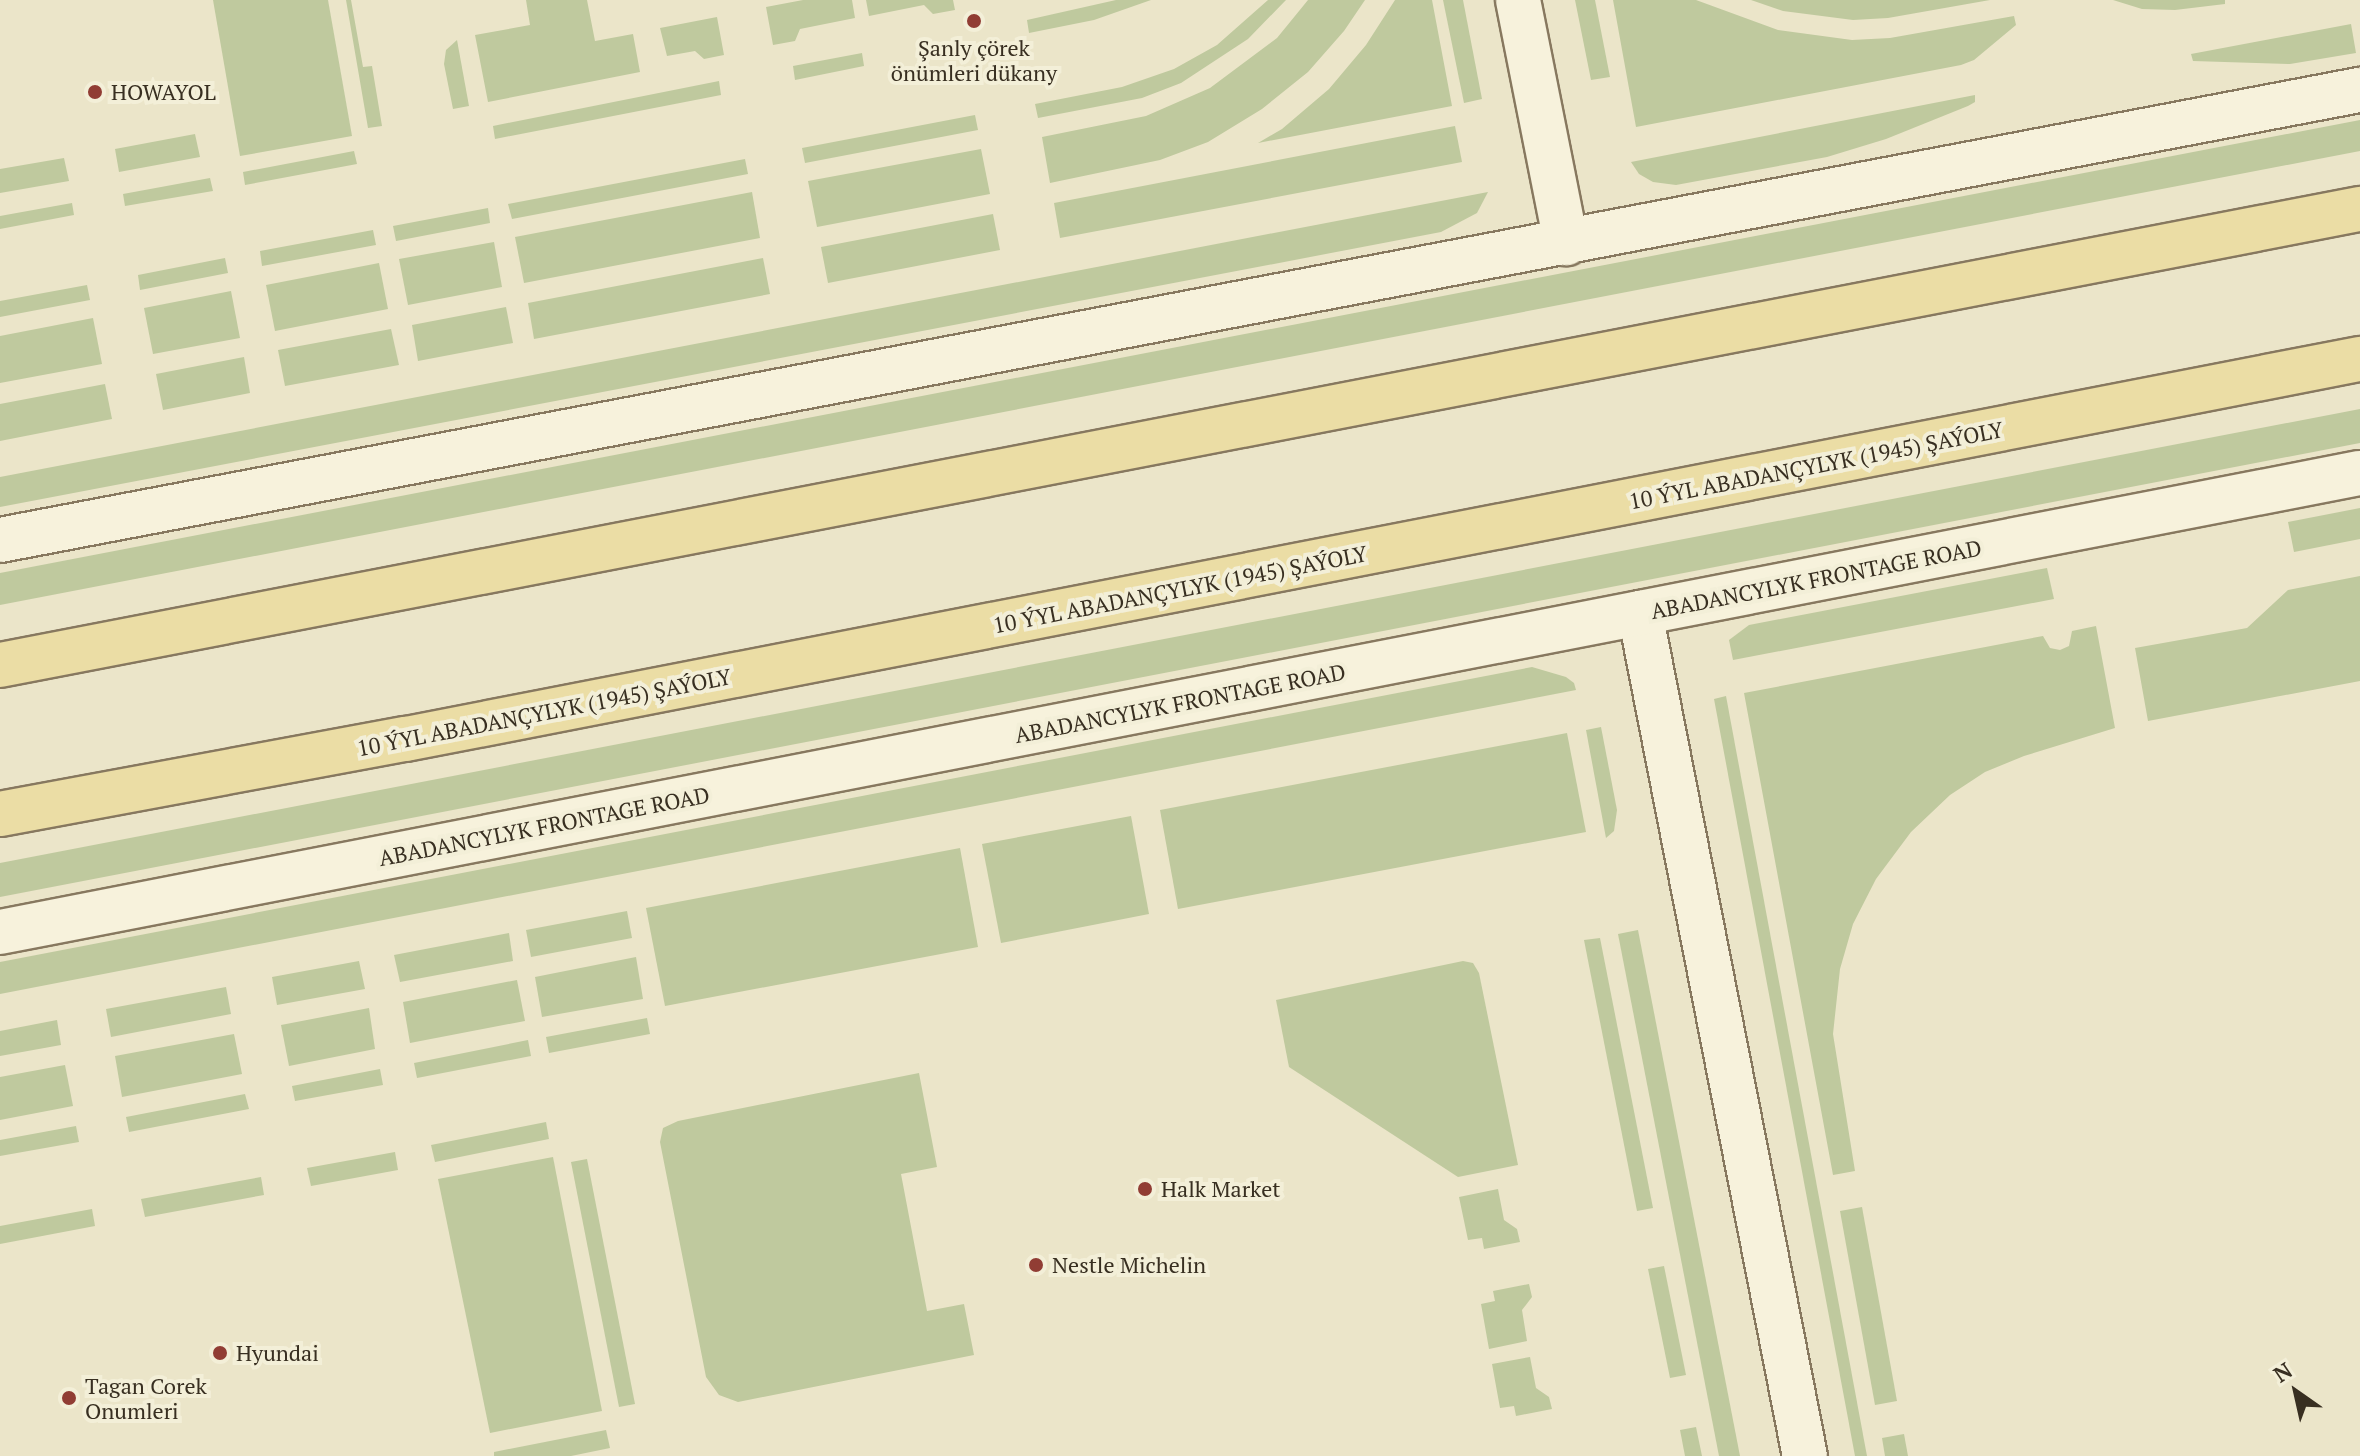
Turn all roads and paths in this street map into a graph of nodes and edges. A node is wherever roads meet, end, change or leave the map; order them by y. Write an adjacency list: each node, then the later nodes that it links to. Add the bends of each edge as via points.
1 (1518, 0): 4 (street)
2 (2360, 90): 4 (street)
3 (2360, 209): 9 (main road)
4 (1566, 243): 7 (street)
5 (2360, 359): 10 (main road, 10 ÝYL ABADANÇYLYK (1945) ŞAÝOLY)
6 (2360, 473): 8 (street, ABADANCYLYK FRONTAGE ROAD)
7 (0, 540)
8 (1640, 613): 11 (street, ABADANCYLYK FRONTAGE ROAD); 12 (street)
9 (0, 665)
10 (0, 814)
11 (0, 932)
12 (1805, 1456)

